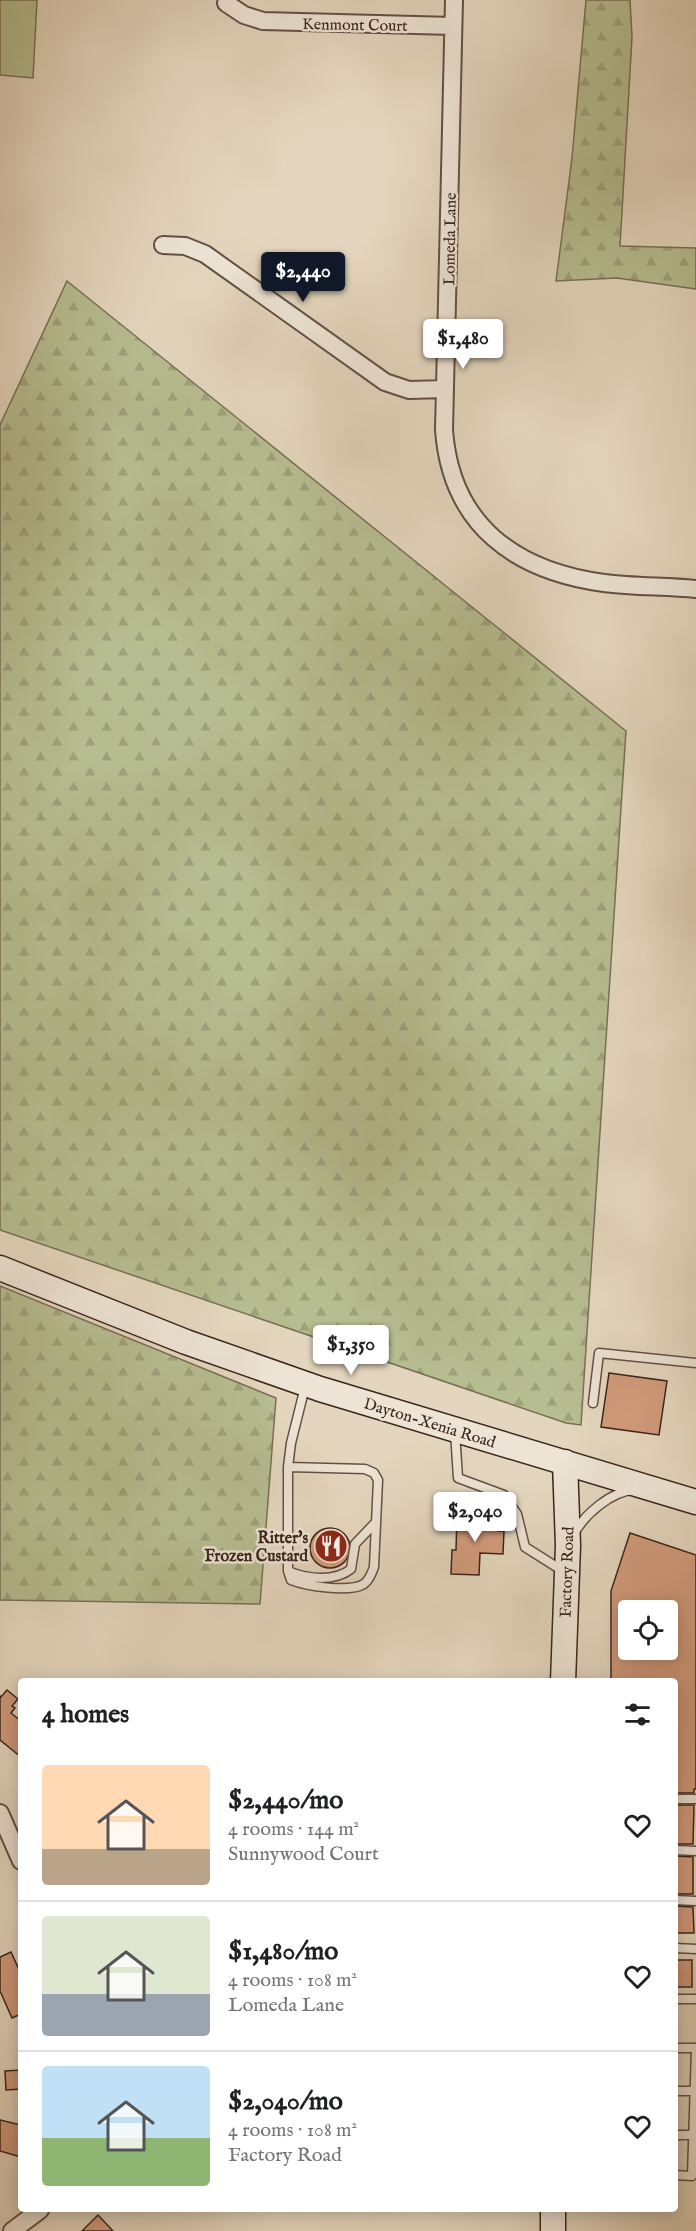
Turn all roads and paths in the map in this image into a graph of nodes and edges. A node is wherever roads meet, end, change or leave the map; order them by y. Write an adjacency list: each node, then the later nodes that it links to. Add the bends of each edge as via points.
1 (454, 0): 3 (street, Lomeda Lane)
2 (226, 3): 3 (street, Kenmont Court, via 263,21)
3 (453, 26): 5 (street, Lomeda Lane)
4 (163, 245): 5 (street, via 185,246 205,254 385,382 409,390)
5 (445, 389): 6 (street, Lomeda Lane, via 445,442 454,481 477,520 506,549 558,574 603,583)
6 (696, 589)
7 (0, 1268): 9 (main road, Dayton-Xenia Road, via 186,1342)
8 (696, 1363): 10 (lane, via 599,1353)
9 (306, 1384): 11 (main road, Dayton-Xenia Road); 13 (lane)
10 (593, 1403)
11 (455, 1429): 12 (main road, Dayton-Xenia Road); 19 (lane, via 458,1478 504,1495 518,1514 525,1547)
12 (565, 1462): 14 (main road, Dayton-Xenia Road); 17 (main road, Factory Road)
13 (288, 1467): 16 (lane, via 365,1469 374,1473 378,1480); 18 (lane)
14 (660, 1490): 15 (main road, Dayton-Xenia Road); 17 (lane, via 628,1490 604,1502 582,1519)
15 (696, 1502)
16 (376, 1522): 18 (lane, via 355,1544 351,1569 342,1576 300,1576); 18 (lane, via 374,1567 364,1584 351,1588 303,1585 291,1580)
17 (568, 1545): 19 (main road, Factory Road)
18 (288, 1571)
19 (566, 1573): 20 (main road, Factory Road)
20 (562, 1678)
21 (678, 1799): 22 (lane)
22 (696, 1799)
23 (0, 1813): 26 (street)
24 (678, 1850): 25 (lane)
25 (696, 1851)
26 (18, 1854)
27 (678, 1900): 28 (lane)
28 (696, 1900)
29 (678, 1948): 30 (lane)
30 (696, 1948)
31 (678, 1999): 32 (lane)
32 (696, 1999)
33 (678, 2048): 34 (lane)
34 (696, 2048): 36 (lane)
35 (678, 2091): 36 (lane)
36 (694, 2091): 38 (lane)
37 (678, 2135): 38 (lane)
38 (693, 2135): 39 (lane, via 692,2176)
39 (678, 2175)
40 (37, 2212): 42 (street)
41 (553, 2212): 43 (main road)
42 (12, 2231)
43 (553, 2231)

